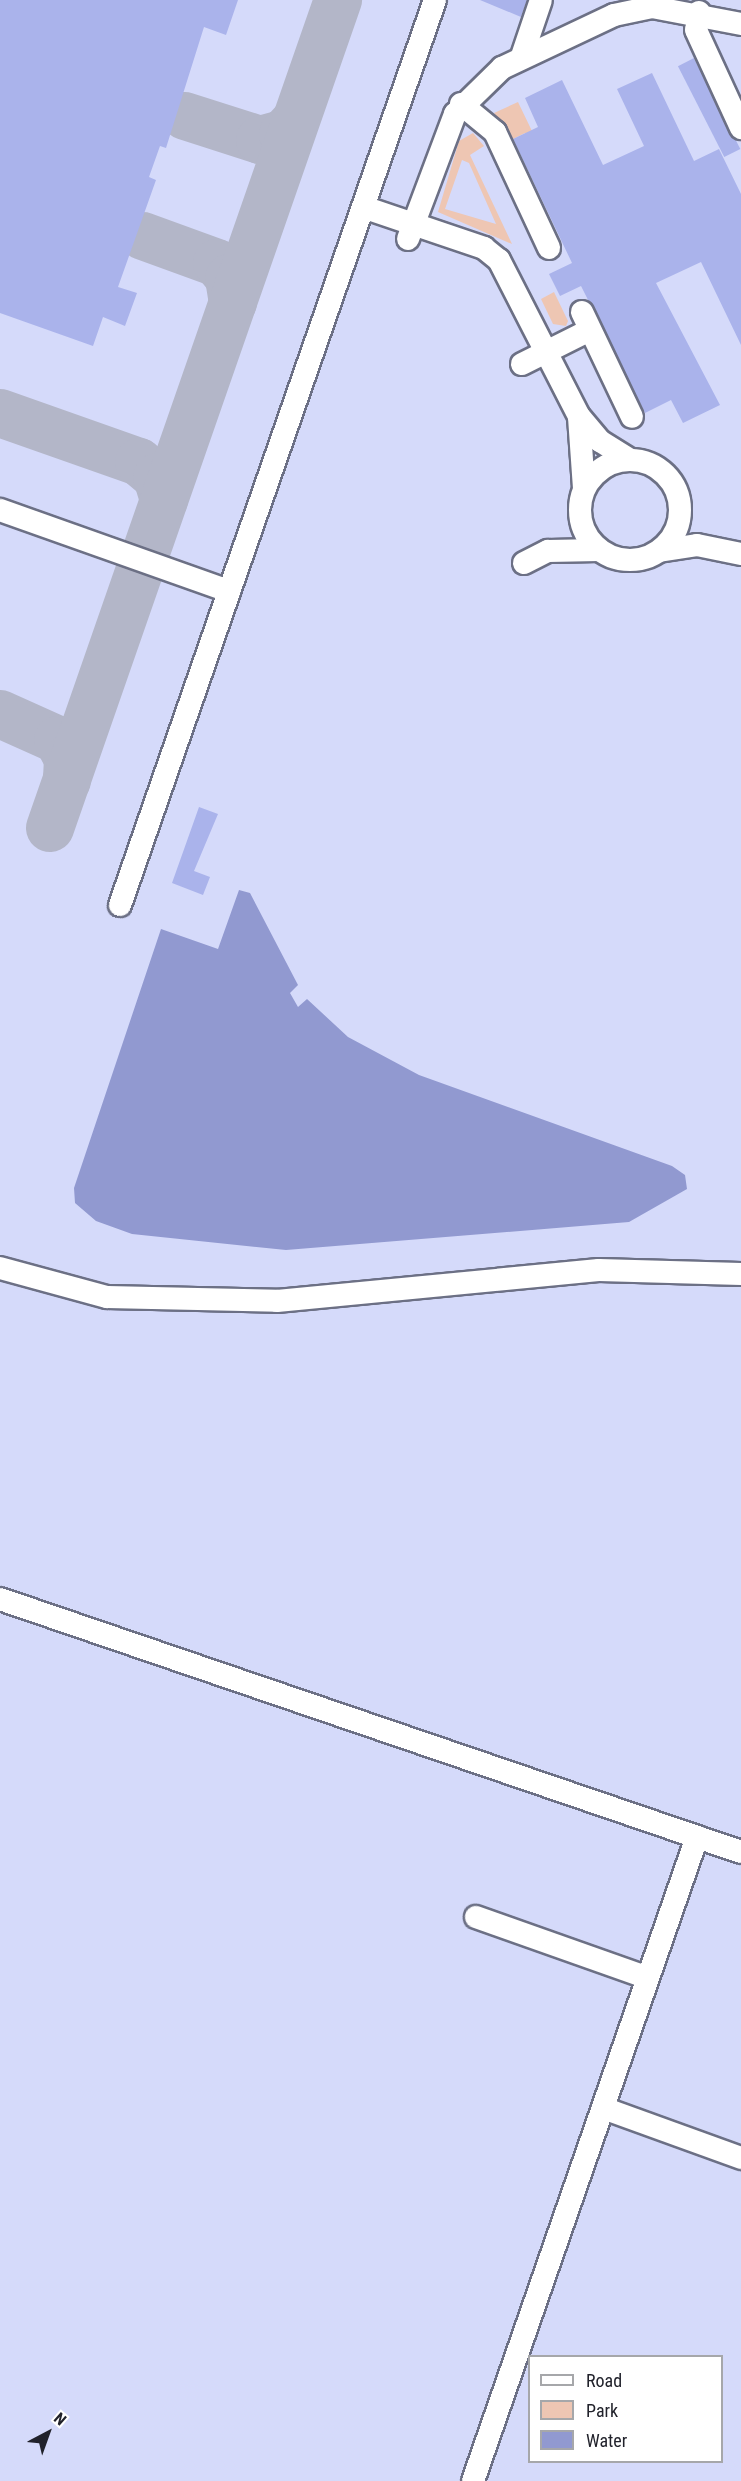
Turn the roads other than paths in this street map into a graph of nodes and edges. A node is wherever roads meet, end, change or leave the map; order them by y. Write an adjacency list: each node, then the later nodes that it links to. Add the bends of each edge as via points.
1 (435, 0): 9 (lane)
2 (541, 0): 6 (lane)
3 (627, 6): 4 (lane); 6 (lane)
4 (699, 12): 5 (lane); 8 (lane, via 696,30)
5 (741, 24)
6 (522, 56): 7 (lane, via 489,77)
7 (462, 104): 10 (lane); 11 (lane, via 495,132)
8 (741, 128)
9 (363, 207): 10 (lane); 25 (lane)
10 (410, 231): 12 (lane, via 484,248 499,260)
11 (549, 248)
12 (547, 351): 13 (lane); 14 (lane); 15 (lane, via 586,321)
13 (522, 364)
14 (579, 416): 16 (lane, via 600,441); 17 (lane)
15 (632, 417)
16 (630, 459): 17 (lane, via 603,467); 18 (lane, via 662,472)
17 (582, 497): 20 (lane, via 586,535); 21 (lane)
18 (679, 501): 22 (lane, via 674,534); 23 (lane, via 696,527)
19 (0, 510): 25 (lane)
20 (599, 550): 21 (lane); 22 (lane, via 622,560)
21 (548, 551): 24 (lane)
22 (659, 551): 23 (lane, via 697,545)
23 (739, 553)
24 (524, 563)
25 (229, 591): 26 (lane)
26 (120, 905)
27 (0, 1268): 28 (lane, via 107,1297 277,1301 599,1270)
28 (741, 1274)
29 (2, 1606): 30 (lane)
30 (697, 1837): 31 (lane); 33 (lane)
31 (741, 1851)
32 (476, 1917): 33 (lane)
33 (648, 1978): 34 (lane)
34 (603, 2108): 35 (lane); 36 (lane)
35 (741, 2158)
36 (478, 2479)

